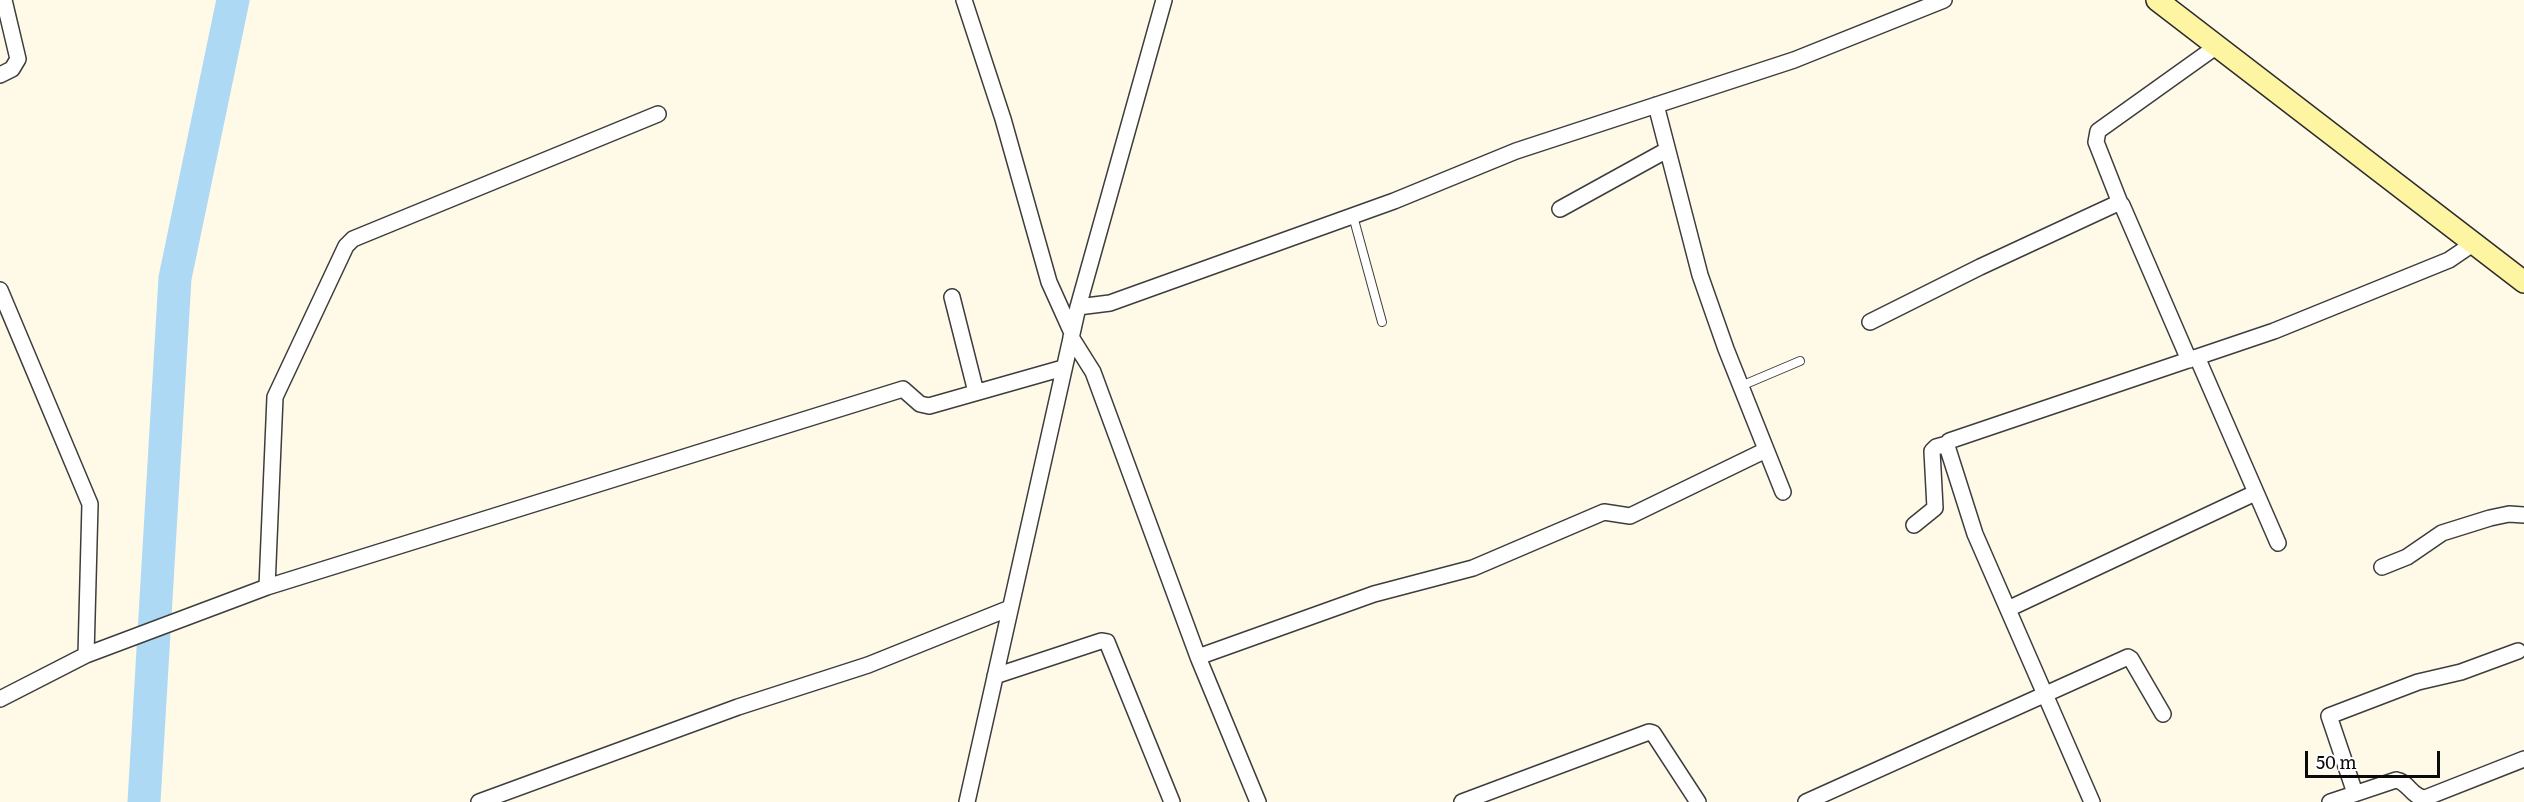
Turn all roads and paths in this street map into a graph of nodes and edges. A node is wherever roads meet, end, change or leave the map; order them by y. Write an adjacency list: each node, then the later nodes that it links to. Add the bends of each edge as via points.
1 (4, 0): 7 (street, via 18,59 12,69)
2 (964, 0): 21 (street, via 1049,282)
3 (1164, 0): 18 (street)
4 (1944, 0): 8 (street, via 1794,60)
5 (2157, 0): 6 (street)
6 (2217, 46): 11 (street, via 2098,131 2096,142); 14 (street)
7 (0, 75)
8 (1656, 105): 10 (street); 13 (street, via 1516,151)
9 (658, 114): 35 (street, via 353,239 346,246 276,397)
10 (1667, 150): 12 (street); 25 (street, via 1700,274)
11 (2120, 203): 20 (street); 22 (street)
12 (1560, 209)
13 (1353, 216): 18 (street, via 1110,303); 19 (lane)
14 (2474, 243): 15 (street); 22 (street, via 2449,260 2401,280 2274,331)
15 (2524, 282)
16 (0, 290): 39 (street, via 90,504)
17 (952, 297): 26 (street)
18 (1078, 307): 21 (street)
19 (1382, 322)
20 (1870, 322)
21 (1071, 335): 24 (street); 40 (street, via 1093,372)
22 (2193, 358): 27 (street); 30 (street)
23 (1800, 362): 25 (lane)
24 (1063, 368): 26 (street); 36 (street)
25 (1741, 386): 28 (street)
26 (976, 392): 35 (street, via 929,406 920,404 903,389)
27 (1947, 444): 32 (street, via 1932,452 1935,508); 37 (street, via 1975,534)
28 (1766, 450): 29 (street); 40 (street, via 1630,516 1604,512 1473,568 1374,594)
29 (1783, 492)
30 (2255, 493): 33 (street); 37 (street)
31 (2524, 515): 34 (street, via 2490,518 2442,534 2407,557)
32 (1914, 525)
33 (2278, 543)
34 (2382, 567)
35 (267, 587): 39 (street)
36 (1010, 608): 41 (street); 47 (street, via 868,665 738,706)
37 (2008, 609): 42 (street)
38 (2518, 651): 46 (street, via 2461,672 2418,682 2329,716)
39 (86, 655): 43 (street)
40 (1198, 657): 50 (street)
41 (995, 676): 48 (street); 49 (street, via 1107,642)
42 (2045, 694): 44 (street, via 2128,657); 53 (street); 54 (street)
43 (0, 699)
44 (2163, 714)
45 (2524, 759): 46 (street, via 2425,798 2396,780)
46 (2355, 794): 55 (street)
47 (479, 802)
48 (967, 802)
49 (1172, 802)
50 (1258, 802)
51 (1462, 802): 52 (street, via 1646,732 1653,733)
52 (1698, 802)
53 (1806, 802)
54 (2092, 802)
55 (2330, 802)

